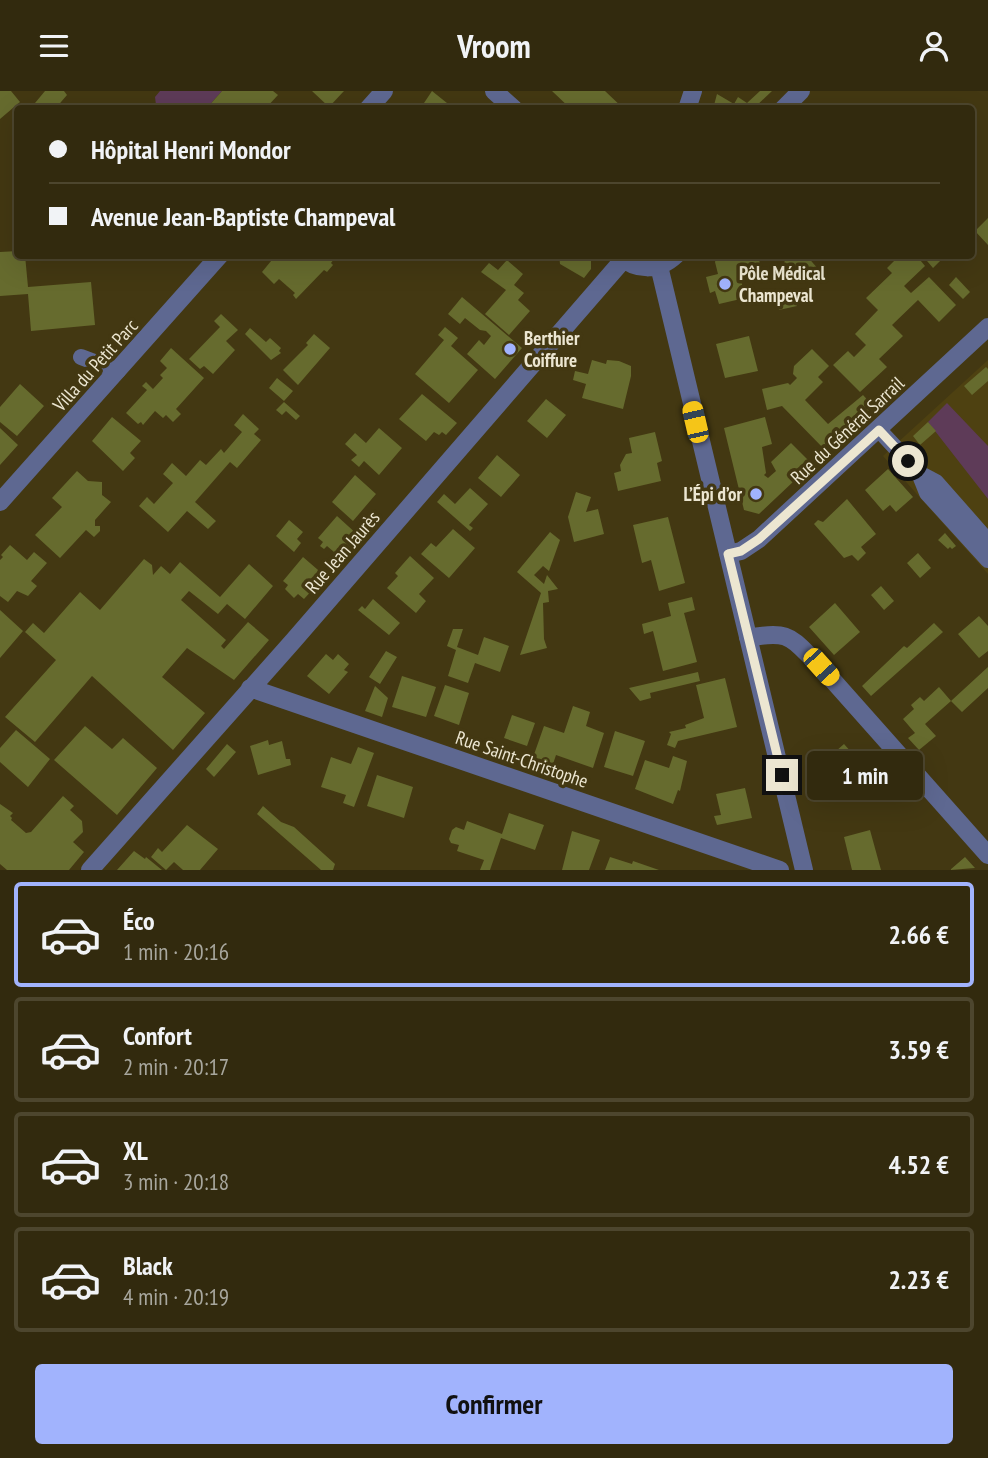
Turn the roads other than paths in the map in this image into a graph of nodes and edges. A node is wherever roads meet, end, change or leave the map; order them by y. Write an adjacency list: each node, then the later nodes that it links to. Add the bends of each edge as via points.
1 (384, 91): 4 (street)
2 (494, 91): 5 (street)
3 (801, 91): 6 (street)
4 (372, 105)
5 (510, 105)
6 (787, 105)
7 (216, 259): 14 (street, Villa du Petit Parc)
8 (620, 259): 22 (street, Rue Jean Jaurès)
9 (623, 259): 11 (street, via 637,267)
10 (670, 259): 11 (street)
11 (659, 266): 19 (street)
12 (988, 327): 15 (street, Rue du Général Sarrail)
13 (81, 357): 14 (lane)
14 (118, 371): 17 (street, Villa du Petit Parc)
15 (879, 430): 16 (lane); 19 (street, Rue du Général Sarrail, via 759,539)
16 (919, 473): 18 (lane, via 936,482); 20 (lane, via 927,493)
17 (0, 502)
18 (988, 541)
19 (728, 554): 21 (street)
20 (988, 560)
21 (748, 638): 23 (street, via 773,633 792,640); 26 (street)
22 (250, 688): 24 (street, Rue Jean Jaurès); 25 (street, Rue Saint-Christophe)
23 (988, 855)
24 (90, 870)
25 (780, 870)
26 (804, 870)

